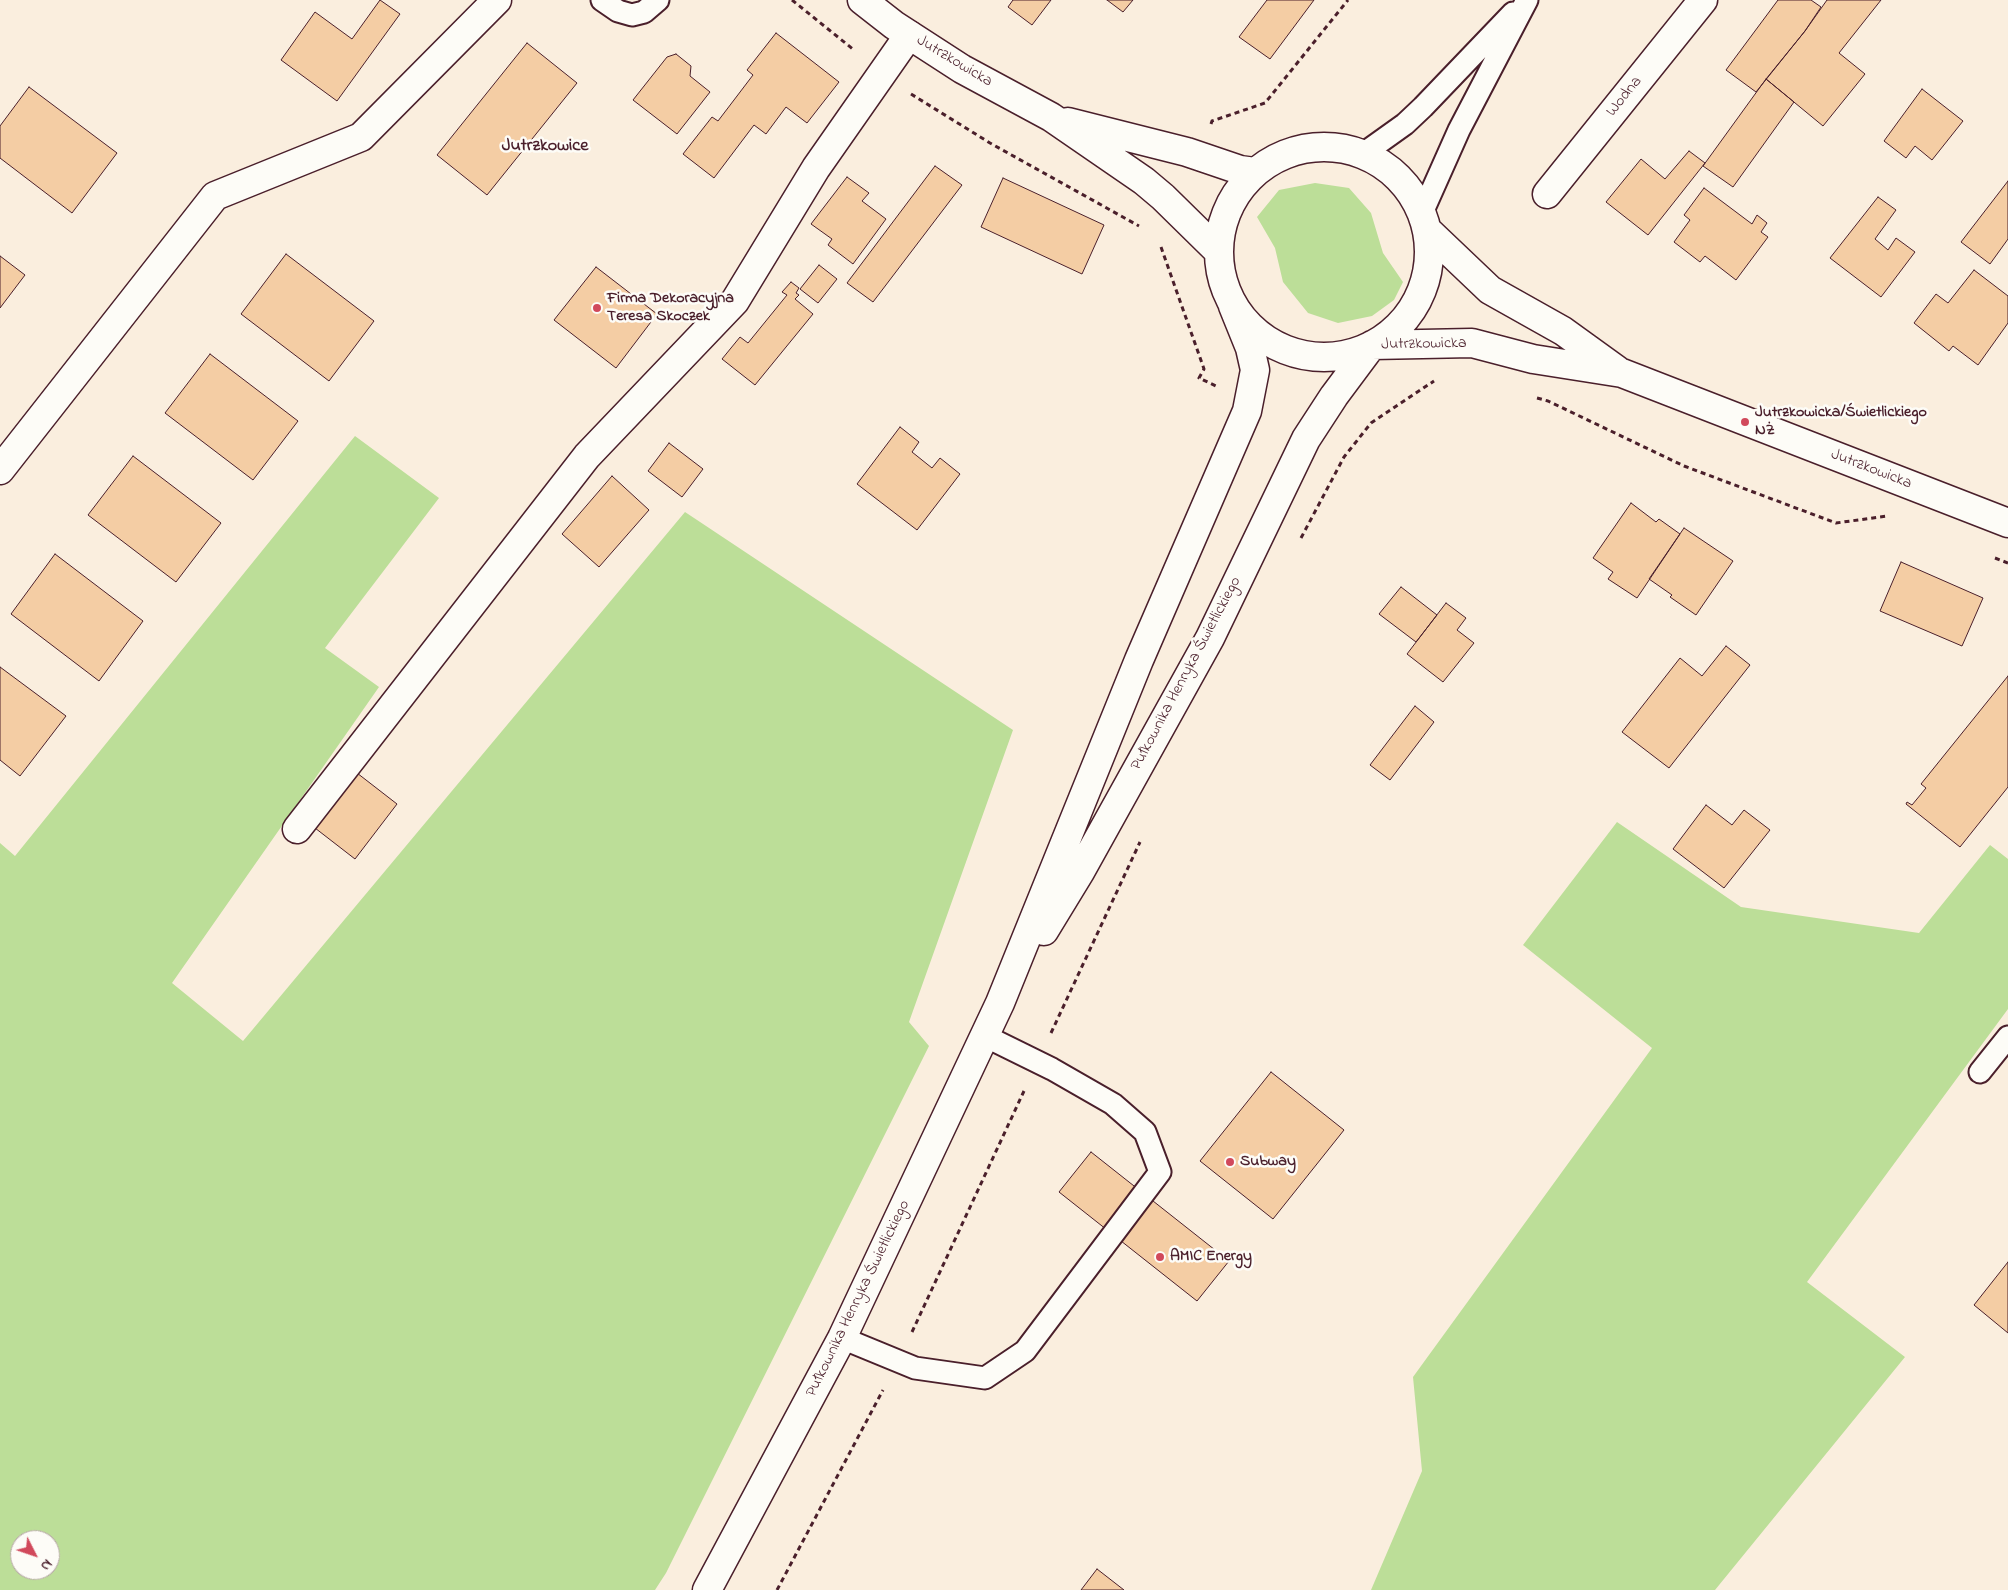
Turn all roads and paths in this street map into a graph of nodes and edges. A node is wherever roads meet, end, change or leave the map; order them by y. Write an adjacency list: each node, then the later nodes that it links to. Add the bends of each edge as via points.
1 (497, 0): 26 (street, via 361,136 215,196)
2 (602, 0): 3 (lane, via 618,11 632,15 644,12)
3 (658, 0)
4 (792, 0): 10 (path)
5 (862, 0): 9 (street, Jutrzkowicka)
6 (1348, 0): 12 (path, via 1265,103)
7 (1526, 0): 13 (lane, via 1423,107); 16 (lane, via 1459,130)
8 (1703, 0): 15 (street, Wodna)
9 (910, 35): 10 (street); 11 (street, Jutrzkowicka, via 962,69)
10 (883, 73): 17 (path, via 990,143); 30 (street, via 816,168 735,301 587,456)
11 (1051, 118): 14 (street, Jutrzkowicka); 19 (street, Jutrzkowicka, via 1163,197)
12 (1212, 121)
13 (1363, 154): 14 (street, Pułkownika Henryka Świetlickiego, via 1336,147 1307,148 1279,157); 16 (street, Pułkownika Henryka Świetlickiego, via 1388,168 1408,188)
14 (1255, 172): 19 (street, Pułkownika Henryka Świetlickiego, via 1235,195 1223,223)
15 (1547, 194)
16 (1425, 222): 21 (street, via 1429,265 1420,297 1400,325); 22 (street, Jutrzkowicka, via 1490,290 1563,331)
17 (1143, 228)
18 (1159, 244): 24 (path, via 1204,369 1199,378)
19 (1219, 252): 20 (street, Pułkownika Henryka Świetlickiego, via 1222,280)
20 (1233, 306): 21 (street, via 1254,331 1280,348 1310,357 1342,356); 32 (street, Pułkownika Henryka Świetlickiego, via 1255,370 1247,411 1139,660)
21 (1372, 345): 22 (street, Jutrzkowicka, via 1472,343 1533,359); 32 (street, Pułkownika Henryka Świetlickiego, via 1306,439 1210,638 1080,872)
22 (1622, 374): 28 (street, Jutrzkowicka)
23 (1439, 378): 29 (path, via 1371,424 1344,457)
24 (1219, 387)
25 (1532, 396): 27 (path, via 1684,466 1836,523)
26 (0, 470)
27 (1889, 516)
28 (2008, 523)
29 (1300, 540)
30 (297, 829)
31 (1141, 840): 35 (path)
32 (1000, 1003): 33 (street, Pułkownika Henryka Świetlickiego)
33 (985, 1036): 35 (lane); 37 (street, Pułkownika Henryka Świetlickiego)
34 (2008, 1037): 36 (lane)
35 (1037, 1062): 38 (path); 38 (lane, via 1112,1104 1145,1132 1160,1172 1025,1352 985,1378 914,1368)
36 (1980, 1072)
37 (842, 1338): 38 (lane); 39 (street, Pułkownika Henryka Świetlickiego)
38 (898, 1361): 40 (path)
39 (707, 1590)
40 (777, 1590)

